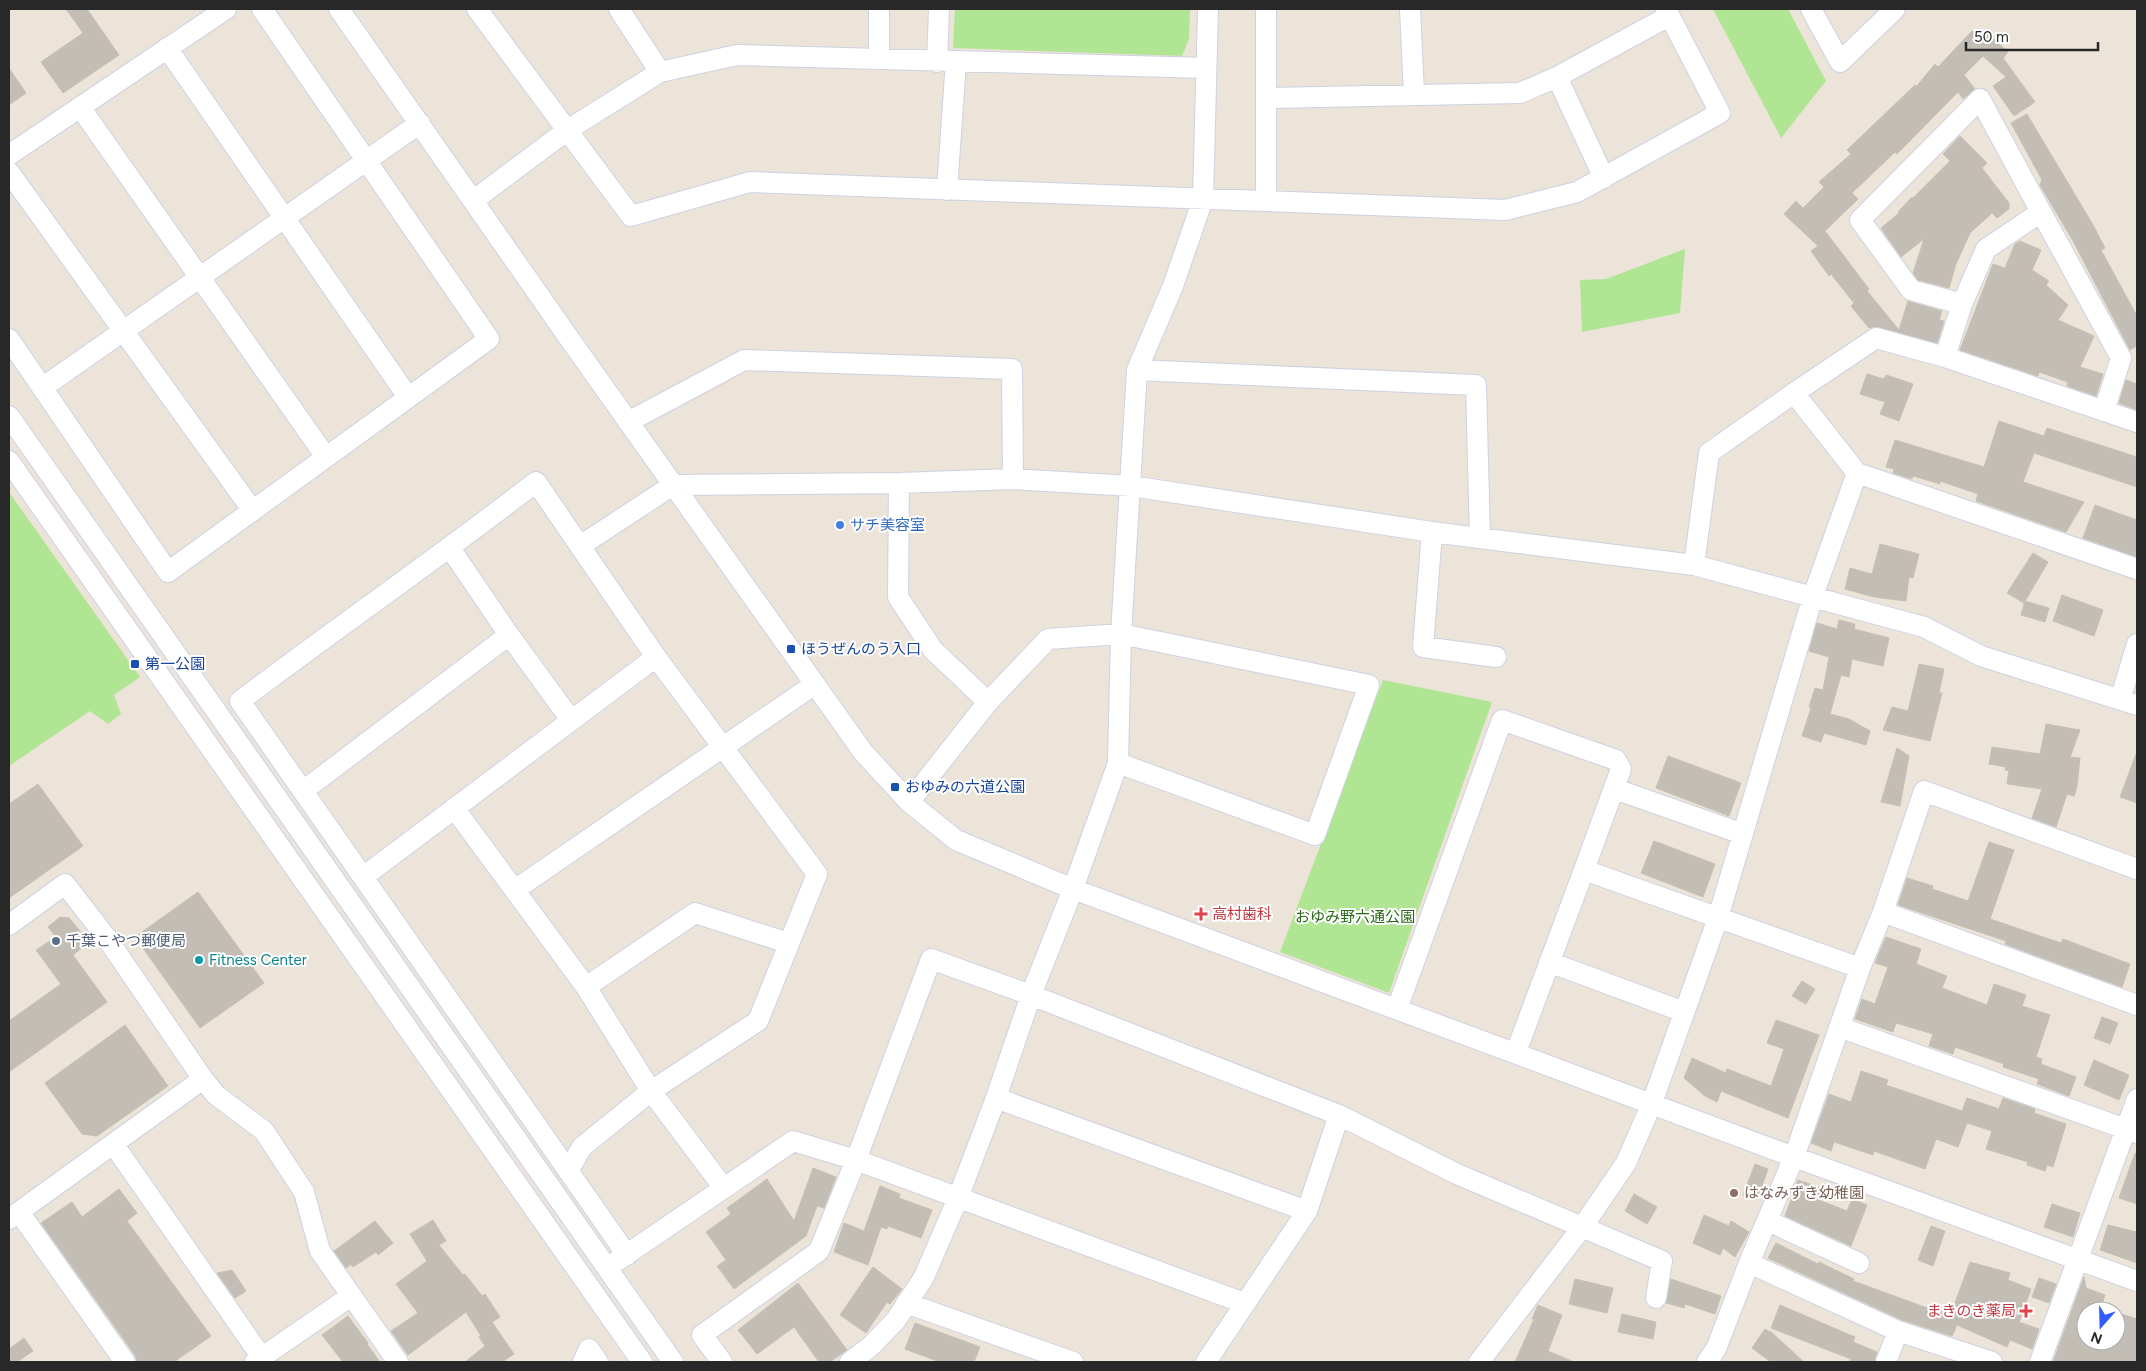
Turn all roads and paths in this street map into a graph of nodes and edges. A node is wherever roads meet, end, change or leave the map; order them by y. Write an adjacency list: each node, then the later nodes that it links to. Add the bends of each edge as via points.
1 (226, 9): 14 (street)
2 (262, 9): 26 (street)
3 (339, 9): 23 (street)
4 (477, 9): 24 (street)
5 (620, 9): 18 (street)
6 (879, 9): 15 (street)
7 (939, 9): 16 (street)
8 (1208, 9): 17 (street)
9 (1266, 9): 21 (street)
10 (1410, 9): 20 (street)
11 (1811, 9): 12 (street, via 1840,62)
12 (1895, 9)
13 (1668, 12): 19 (street); 28 (street, via 1720,113)
14 (167, 48): 22 (street); 34 (street)
15 (879, 58): 16 (street); 18 (street, via 737,55)
16 (947, 61): 17 (street); 29 (street)
17 (1206, 68): 30 (street)
18 (660, 72): 24 (street)
19 (1557, 77): 20 (street, via 1520,93); 28 (street)
20 (1414, 94): 21 (street)
21 (1266, 98): 32 (street)
22 (80, 107): 25 (street); 35 (street)
23 (420, 123): 26 (street); 31 (street)
24 (569, 129): 29 (street, via 631,216 750,182); 31 (street)
25 (9, 155)
26 (367, 161): 34 (street); 43 (street, via 488,339)
27 (9, 172): 37 (street)
28 (1604, 178): 32 (street, via 1577,192 1505,210)
29 (947, 190): 30 (street)
30 (1203, 199): 32 (street); 40 (street)
31 (474, 200): 46 (street)
32 (1266, 200)
33 (2041, 212): 36 (street, via 1986,249); 36 (street, via 1980,99 1860,220 1911,290); 44 (street, via 2121,358)
34 (284, 218): 35 (street); 43 (street)
35 (200, 277): 37 (street); 48 (street)
36 (1962, 304): 39 (street)
37 (124, 331): 41 (street); 55 (street)
38 (9, 339): 41 (street)
39 (1945, 357): 42 (street, via 1876,338); 44 (street)
40 (1137, 370): 54 (street); 57 (street, via 1476,385)
41 (42, 388): 55 (street, via 168,572)
42 (1794, 394): 50 (street); 60 (street, via 1709,453)
43 (408, 397): 48 (street)
44 (2104, 411): 47 (street)
45 (9, 416): 118 (street)
46 (628, 422): 51 (street, via 744,360 1012,369); 53 (street)
47 (2137, 422)
48 (326, 457): 55 (street)
49 (9, 461): 130 (street)
50 (1857, 473): 61 (street); 62 (street)
51 (1013, 479): 52 (street); 54 (street)
52 (899, 483): 53 (street); 69 (street, via 898,598 933,650)
53 (673, 485): 58 (street); 68 (street)
54 (1131, 486): 56 (street); 63 (street)
55 (253, 511)
56 (1432, 532): 57 (street); 67 (street, via 1424,647)
57 (1480, 538): 60 (street)
58 (580, 546): 59 (street, via 536,482); 66 (street)
59 (450, 548): 64 (street); 75 (street, via 240,701)
60 (1694, 565): 62 (street)
61 (2137, 569)
62 (1812, 596): 70 (street, via 1924,628 1981,656); 78 (street)
63 (1121, 634): 69 (street, via 1048,639); 73 (street); 73 (street, via 1369,685 1315,835)
64 (509, 635): 71 (street); 75 (street)
65 (2137, 644): 70 (street)
66 (656, 657): 71 (street); 72 (street)
67 (1496, 657)
68 (815, 684): 72 (street); 76 (street, via 862,752)
69 (988, 702): 76 (street)
70 (2129, 703)
71 (571, 720): 77 (street)
72 (724, 747): 82 (street); 87 (street, via 817,874)
73 (1118, 763): 83 (street)
74 (1615, 789): 78 (street); 80 (street); 93 (street, via 1622,769 1616,760 1502,720)
75 (303, 792): 81 (street)
76 (908, 802): 83 (street, via 956,840)
77 (454, 808): 81 (street); 82 (street)
78 (1743, 834): 85 (street)
79 (2137, 869): 84 (street, via 1924,792)
80 (1584, 870): 85 (street); 88 (street)
81 (363, 877): 107 (street)
82 (516, 889): 90 (street)
83 (1074, 889): 91 (street); 93 (street)
84 (1883, 912): 89 (street); 92 (street)
85 (1718, 918): 89 (street); 94 (street)
86 (9, 925): 97 (street, via 65,884 106,937)
87 (788, 943): 90 (street, via 695,913); 98 (street, via 758,1021)
88 (1549, 962): 94 (street); 96 (street)
89 (1860, 968): 95 (street)
90 (586, 987): 98 (street)
91 (1031, 995): 99 (street); 102 (street); 106 (street, via 931,959)
92 (2137, 1005)
93 (1397, 1009): 96 (street)
94 (1684, 1012): 101 (street)
95 (1840, 1027): 103 (street); 105 (street)
96 (1516, 1052): 101 (street)
97 (203, 1079): 104 (street); 120 (street, via 216,1095 264,1131 304,1192 320,1251)
98 (651, 1091): 107 (street, via 582,1147); 108 (street)
99 (996, 1098): 109 (street); 110 (street)
100 (2137, 1099): 103 (street)
101 (1652, 1103): 105 (street); 113 (street, via 1626,1163)
102 (1340, 1115): 110 (street); 113 (street, via 1457,1174)
103 (2132, 1131): 115 (street)
104 (114, 1145): 111 (street); 125 (street)
105 (1794, 1157): 112 (street); 115 (street)
106 (856, 1160): 108 (street, via 793,1141); 109 (street); 132 (street, via 819,1251 702,1335)
107 (568, 1171): 114 (street)
108 (723, 1187): 114 (street)
109 (958, 1198): 122 (street, via 924,1276); 123 (street)
110 (1307, 1210): 123 (street)
111 (14, 1215): 126 (street)
112 (1768, 1221): 116 (street); 117 (street)
113 (1583, 1226): 121 (street, via 1662,1261); 136 (street)
114 (627, 1255): 118 (street)
115 (2077, 1259): 119 (street); 140 (street)
116 (1749, 1263): 124 (street); 137 (street, via 1716,1349)
117 (1859, 1263)
118 (607, 1268): 131 (street)
119 (2137, 1281)
120 (351, 1296): 125 (street); 127 (street)
121 (1656, 1298)
122 (906, 1303): 133 (street, via 896,1320); 134 (street)
123 (1244, 1303): 135 (street)
124 (1898, 1330): 138 (street); 139 (street)
125 (261, 1361)
126 (124, 1362)
127 (398, 1362)
128 (583, 1362): 129 (street, via 589,1349)
129 (598, 1362)
130 (642, 1362)
131 (673, 1362)
132 (722, 1362)
133 (850, 1362)
134 (1073, 1362)
135 (1206, 1362)
136 (1479, 1362)
137 (1707, 1362)
138 (1886, 1362)
139 (1992, 1362)
140 (2040, 1362)

